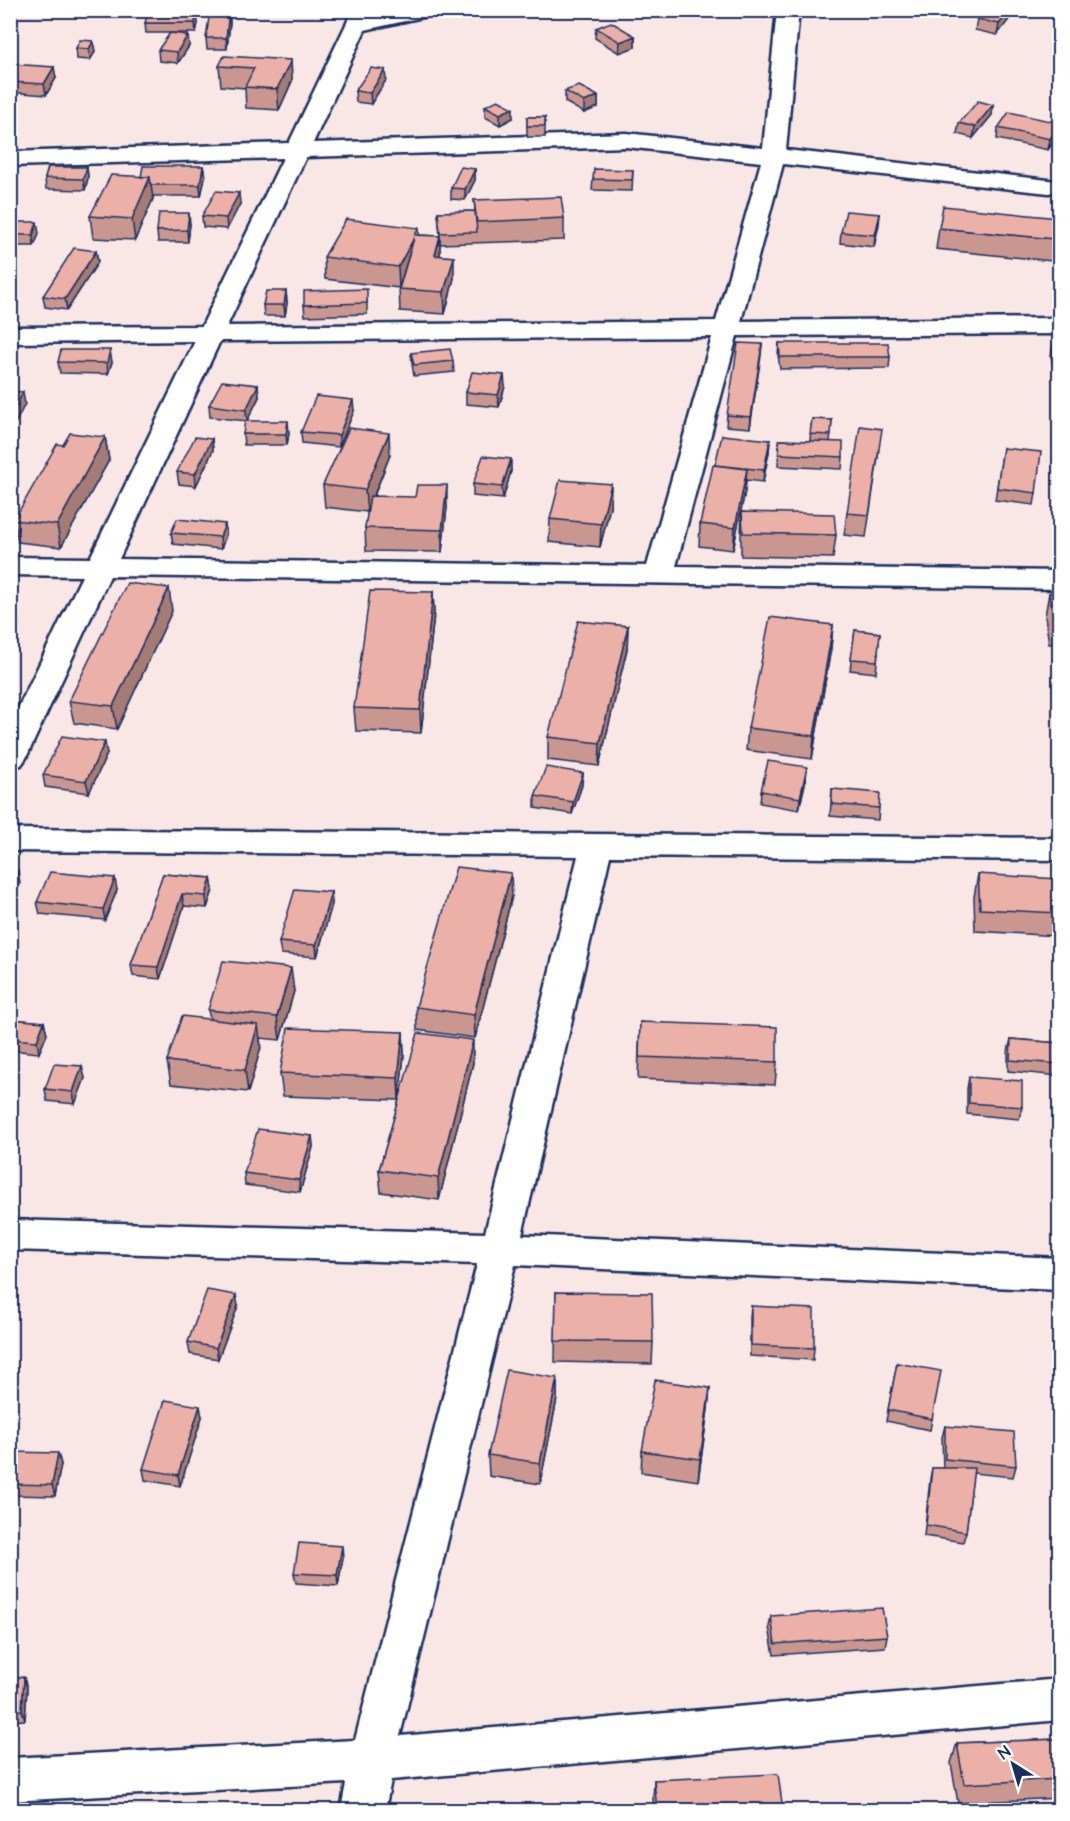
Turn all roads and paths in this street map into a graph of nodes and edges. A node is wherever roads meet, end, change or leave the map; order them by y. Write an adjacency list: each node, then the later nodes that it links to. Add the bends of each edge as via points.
1 (429, 10): 3 (street)
2 (788, 10): 5 (street)
3 (360, 18): 4 (street)
4 (296, 152): 5 (street, via 626,140); 6 (street); 10 (street)
5 (774, 156): 7 (street); 9 (street)
6 (10, 159)
7 (1049, 186)
8 (1059, 326): 9 (street)
9 (726, 329): 10 (street); 14 (street)
10 (210, 333): 11 (street); 13 (street)
11 (10, 335)
12 (10, 566): 13 (street)
13 (100, 566): 14 (street); 16 (street)
14 (658, 575): 15 (street)
15 (1059, 580)
16 (10, 758)
17 (10, 840): 18 (street)
18 (597, 845): 19 (street); 21 (street)
19 (1059, 849)
20 (10, 1235): 21 (street)
21 (498, 1249): 22 (street); 24 (street)
22 (1059, 1274)
23 (1059, 1699): 24 (street)
24 (372, 1760): 25 (street); 26 (street)
25 (10, 1780)
26 (363, 1810)

